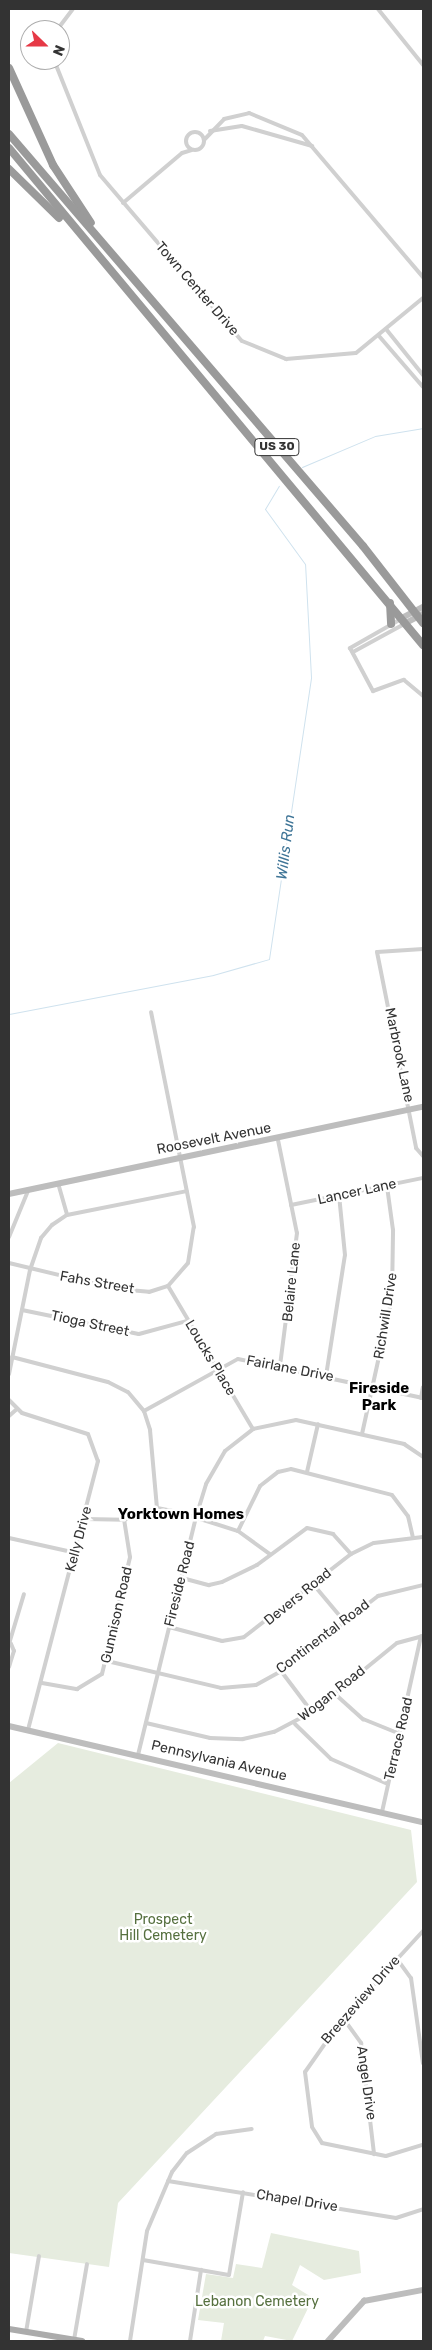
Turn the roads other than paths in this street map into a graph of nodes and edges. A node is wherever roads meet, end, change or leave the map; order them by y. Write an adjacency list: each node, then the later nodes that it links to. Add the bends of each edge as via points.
1 (73, 9): 3 (street)
2 (378, 9): 4 (street)
3 (65, 20)
4 (423, 65)
5 (9, 68): 20 (highway, via 68,193)
6 (58, 70): 17 (street, Town Center Drive, via 100,175)
7 (209, 132): 9 (street); 10 (street); 12 (street, via 245,127); 12 (street, via 230,116 249,113 281,124)
8 (9, 134): 20 (highway, US 30 / US 30)
9 (199, 134): 10 (street); 11 (street, via 191,134)
10 (204, 140): 14 (street, via 201,148)
11 (186, 141): 14 (street); 15 (street)
12 (312, 146): 19 (street)
13 (9, 148): 18 (highway, US 30 / US 30)
14 (192, 150): 15 (street)
15 (182, 152): 17 (street)
16 (9, 169): 18 (highway)
17 (123, 203): 23 (street, Town Center Drive, via 227,327 256,350 286,359 329,358 356,353)
18 (83, 239): 26 (highway, US 30 / US 30)
19 (423, 277)
20 (137, 284): 28 (highway, US 30 / US 30)
21 (423, 298): 22 (street, Town Center Drive)
22 (386, 330): 23 (street, Town Center Drive); 24 (street)
23 (378, 336): 25 (street)
24 (423, 375)
25 (423, 387)
26 (389, 601): 29 (highway, US 30 / US 30); 30 (highway)
27 (423, 607): 28 (street)
28 (420, 616): 29 (street)
29 (406, 620): 30 (street); 31 (highway, US 30 / US 30); 32 (street)
30 (391, 624): 32 (street, via 350,648)
31 (423, 646)
32 (353, 652): 33 (street, via 373,691 379,693 404,680)
33 (423, 696)
34 (423, 949): 37 (street, Marbrook Lane, via 377,952)
35 (151, 1012): 40 (street)
36 (423, 1107): 37 (street, Roosevelt Avenue)
37 (410, 1110): 38 (street, Roosevelt Avenue); 39 (street, Marbrook Lane, via 416,1148)
38 (278, 1140): 40 (street, Roosevelt Avenue); 48 (street, Belaire Lane)
39 (423, 1156)
40 (182, 1158): 42 (street, Roosevelt Avenue); 45 (street)
41 (423, 1178): 43 (street, Lancer Lane)
42 (58, 1183): 44 (street, Roosevelt Avenue); 49 (street)
43 (387, 1186): 47 (street, Lancer Lane); 61 (street, Richwill Drive, via 394,1269)
44 (28, 1191): 46 (street, Roosevelt Avenue); 50 (street)
45 (187, 1191): 49 (street); 53 (street, via 194,1247 188,1263)
46 (9, 1194)
47 (339, 1196): 48 (street, Lancer Lane); 60 (street, via 345,1254)
48 (291, 1205): 57 (street, Belaire Lane, via 297,1254)
49 (67, 1215): 52 (street, via 41,1238)
50 (9, 1237)
51 (9, 1263): 52 (street, Fahs Street)
52 (30, 1270): 53 (street, Fahs Street, via 117,1290 149,1292); 54 (street)
53 (168, 1286): 55 (street, Loucks Place)
54 (22, 1310): 55 (street, Tioga Street, via 139,1334); 56 (street)
55 (188, 1321): 58 (street, Loucks Place)
56 (12, 1357): 59 (street); 66 (street, via 108,1382 128,1392)
57 (280, 1365): 58 (street, Fairlane Drive, via 238,1359); 60 (street, Fairlane Drive)
58 (217, 1368): 66 (street, Fairlane Drive); 69 (street, Loucks Place)
59 (9, 1374)
60 (326, 1376): 61 (street, Fairlane Drive)
61 (373, 1387): 63 (street, Fairlane Drive); 70 (street, Richwill Drive)
62 (423, 1387): 63 (street)
63 (422, 1398)
64 (9, 1400): 65 (street)
65 (16, 1410): 67 (street); 75 (street, Kelly Drive, via 91,1438 98,1461)
66 (144, 1411): 73 (street)
67 (9, 1416)
68 (318, 1424): 69 (street, Fireside Road, via 296,1420); 70 (street, Fireside Road); 72 (street)
69 (253, 1430): 74 (street, Fireside Road, via 239,1437 214,1467)
70 (362, 1434): 71 (street, Fireside Road, via 404,1444)
71 (423, 1456)
72 (307, 1472): 77 (street, via 291,1469 270,1477 260,1486); 78 (street, via 392,1495 408,1516)
73 (157, 1508): 74 (street); 76 (street)
74 (196, 1517): 77 (street); 84 (street, Fireside Road)
75 (85, 1519): 76 (street); 81 (street, Kelly Drive)
76 (124, 1520): 92 (street, Gunnison Road, via 130,1557)
77 (238, 1531): 82 (street)
78 (413, 1537): 79 (street, Devers Road); 83 (street, Devers Road, via 374,1543)
79 (423, 1537)
80 (9, 1538): 81 (street)
81 (76, 1553): 96 (street, Kelly Drive)
82 (270, 1554): 83 (street, via 307,1528 333,1534); 84 (street, via 222,1582 209,1585)
83 (351, 1554): 85 (street, Devers Road)
84 (182, 1578): 89 (street, Fireside Road)
85 (313, 1584): 88 (street); 89 (street, Devers Road, via 244,1637 222,1641)
86 (423, 1585): 88 (street, Continental Road, via 378,1596)
87 (24, 1594): 91 (street)
88 (344, 1621): 94 (street, Continental Road)
89 (170, 1627): 95 (street, Fireside Road)
90 (422, 1636): 97 (street, Wogan Road, via 392,1646); 103 (street, Terrace Road)
91 (10, 1644): 93 (street, via 14,1651)
92 (106, 1660): 95 (street, Continental Road); 96 (street, Gunnison Road, via 102,1674 88,1687)
93 (9, 1667)
94 (282, 1671): 95 (street, Continental Road, via 256,1685 230,1688); 98 (street)
95 (158, 1674): 99 (street, Fireside Road)
96 (42, 1683): 102 (street, Kelly Drive)
97 (335, 1694): 98 (street, Wogan Road); 103 (street, via 363,1719)
98 (312, 1712): 100 (street, Wogan Road)
99 (146, 1723): 100 (street, Wogan Road, via 210,1738 243,1739); 104 (street, Fireside Road)
100 (295, 1724): 105 (street, via 331,1759)
101 (9, 1726): 102 (street, Pennsylvania Avenue)
102 (28, 1730): 104 (street, Pennsylvania Avenue)
103 (400, 1734): 105 (street, Terrace Road)
104 (138, 1755): 106 (street, Pennsylvania Avenue)
105 (388, 1784): 106 (street, Terrace Road)
106 (382, 1812): 107 (street, Pennsylvania Avenue)
107 (423, 1822)
108 (423, 1931): 109 (street, Breezeview Drive)
109 (396, 1959): 110 (street, Breezeview Drive); 111 (street, via 411,1978)
110 (343, 2018): 114 (street, Angel Drive, via 361,2043); 114 (street, Breezeview Drive, via 305,2072 316,2136 332,2148)
111 (423, 2063)
112 (252, 2129): 115 (street, via 224,2131 196,2146)
113 (423, 2146): 114 (street, via 398,2155)
114 (374, 2154)
115 (168, 2181): 116 (street, Chapel Drive); 119 (street, via 149,2225)
116 (243, 2192): 117 (street, Chapel Drive, via 396,2218); 121 (street, via 229,2275)
117 (423, 2209)
118 (39, 2256): 124 (street)
119 (142, 2260): 121 (street); 127 (street)
120 (87, 2264): 125 (street)
121 (202, 2270): 128 (street)
122 (423, 2290): 129 (street, via 364,2301)
123 (9, 2330): 124 (main road)
124 (26, 2332): 125 (main road)
125 (74, 2340): 126 (main road)
126 (82, 2341)
127 (130, 2341)
128 (190, 2341)
129 (328, 2341)

